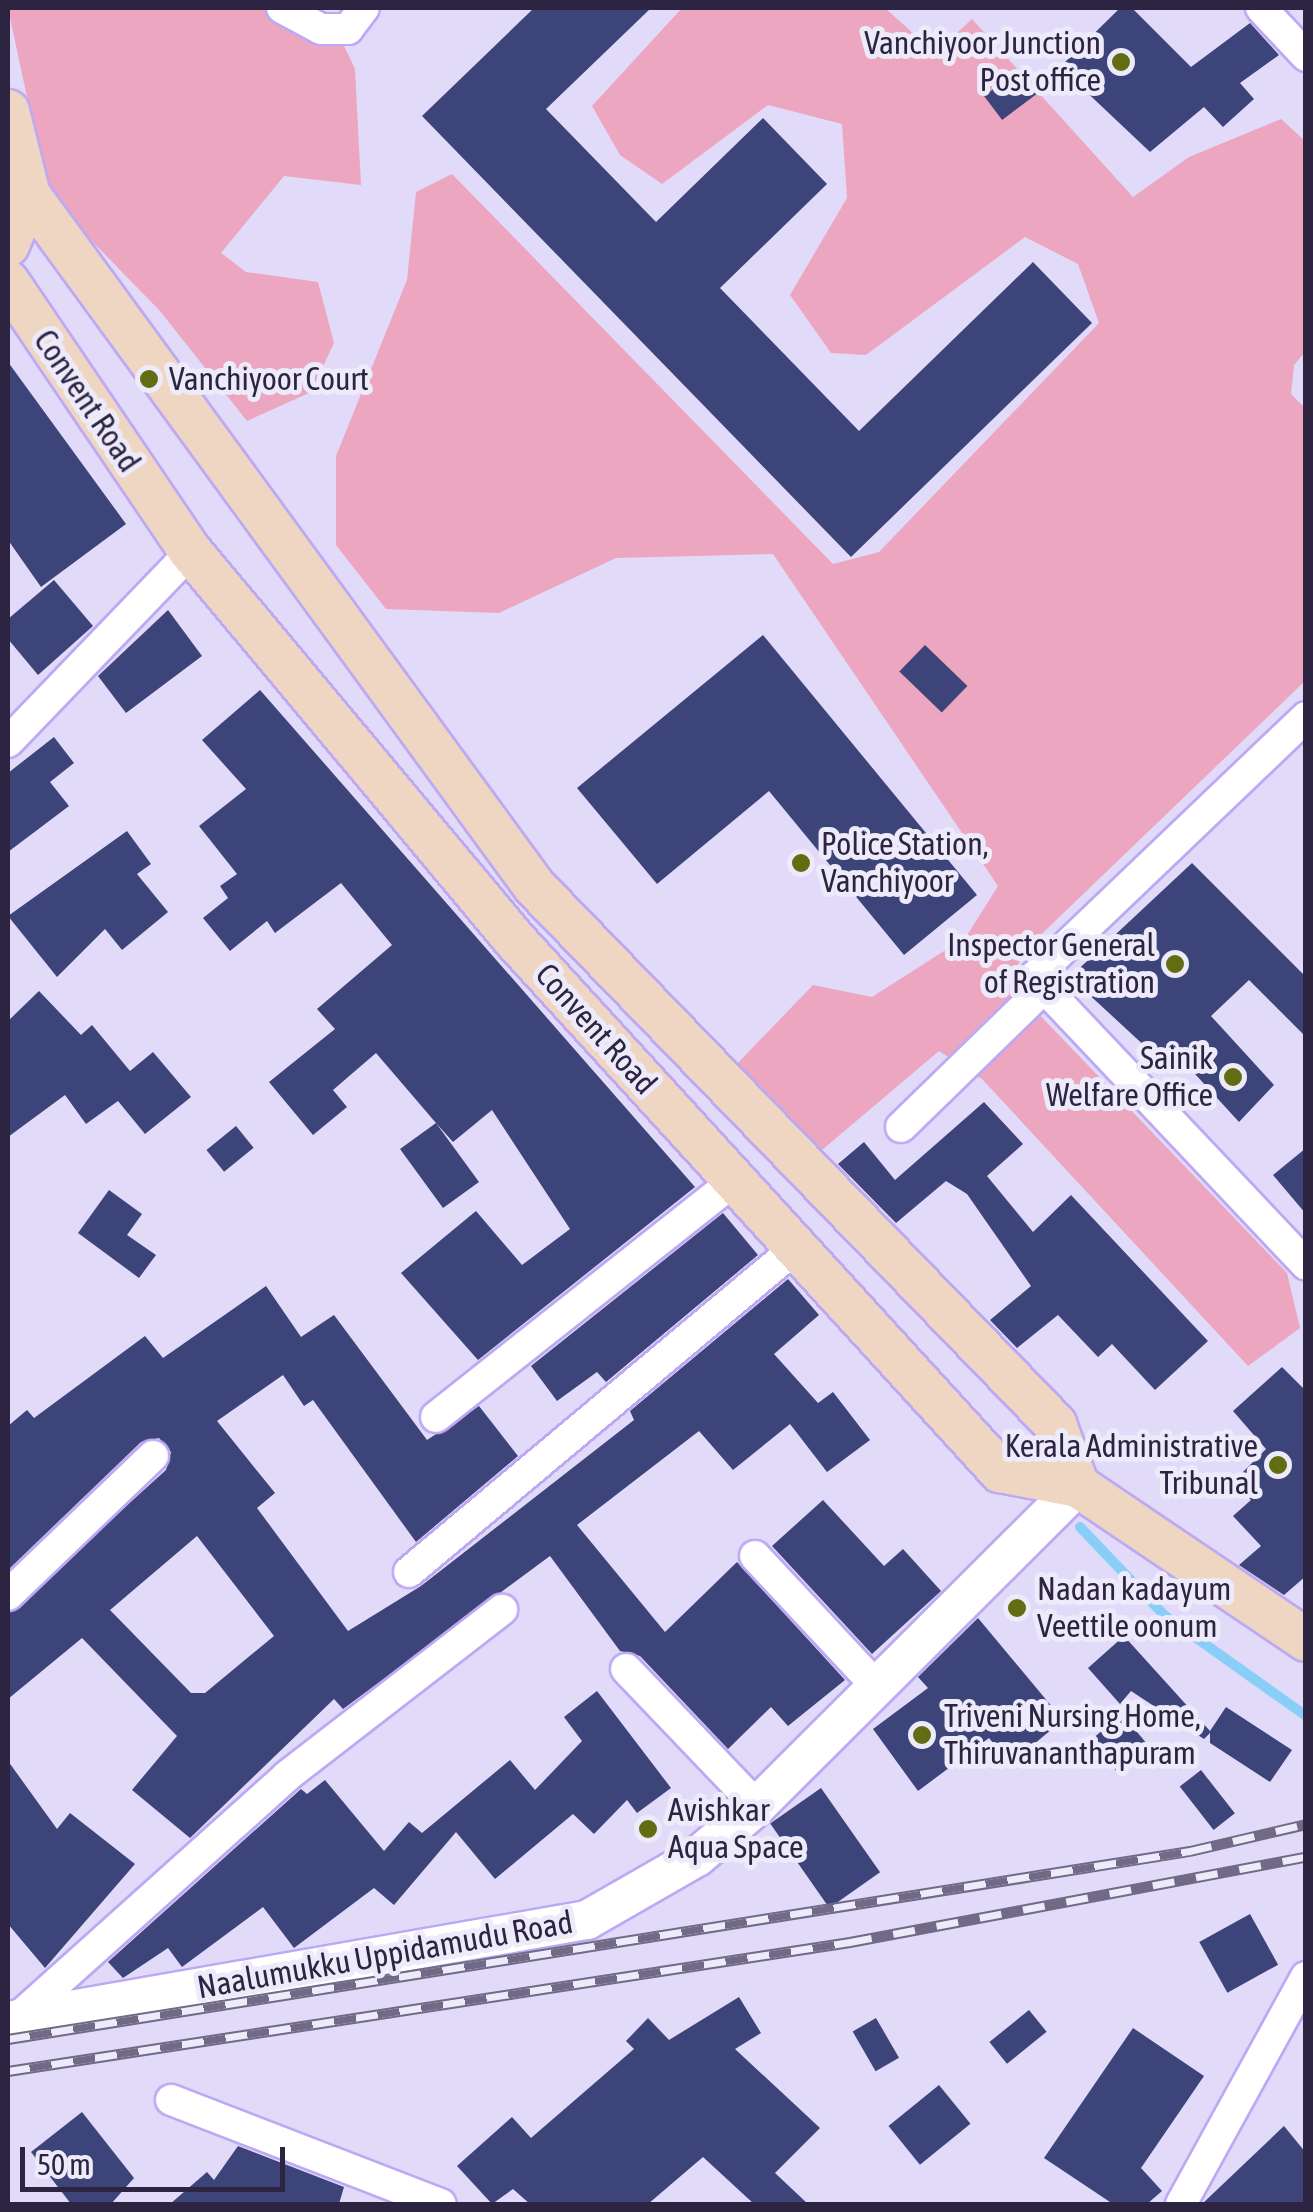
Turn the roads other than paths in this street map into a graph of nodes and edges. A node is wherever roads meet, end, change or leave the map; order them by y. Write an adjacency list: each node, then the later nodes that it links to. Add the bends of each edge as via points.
1 (282, 8): 2 (street, via 321,28 348,28)
2 (364, 8)
3 (1260, 8): 4 (street)
4 (1306, 56)
5 (8, 112): 6 (main road)
6 (13, 225): 18 (main road, via 535,887 1055,1424)
7 (8, 282): 8 (main road, Convent Road)
8 (191, 552): 10 (street); 13 (main road, Convent Road, via 514,939)
9 (1306, 717): 11 (street, via 1034,977)
10 (8, 742)
11 (1044, 988): 12 (street); 15 (street)
12 (901, 1127)
13 (735, 1180): 14 (main road, Convent Road); 16 (street)
14 (798, 1246): 18 (main road, Convent Road, via 1000,1471); 20 (street)
15 (1306, 1265)
16 (436, 1417)
17 (154, 1456): 21 (street)
18 (1065, 1498): 23 (main road, Convent Road); 25 (street, Naalumukku Uppidamudu Road)
19 (756, 1556): 25 (street)
20 (409, 1572)
21 (8, 1594)
22 (502, 1610): 28 (street, via 287,1776)
23 (1306, 1640)
24 (626, 1669): 26 (street)
25 (878, 1688): 26 (street, Naalumukku Uppidamudu Road)
26 (758, 1806): 28 (street, Naalumukku Uppidamudu Road, via 698,1856 587,1920)
27 (1306, 1976): 31 (street)
28 (13, 2014)
29 (171, 2100): 30 (street)
30 (441, 2204)
31 (1181, 2204)

